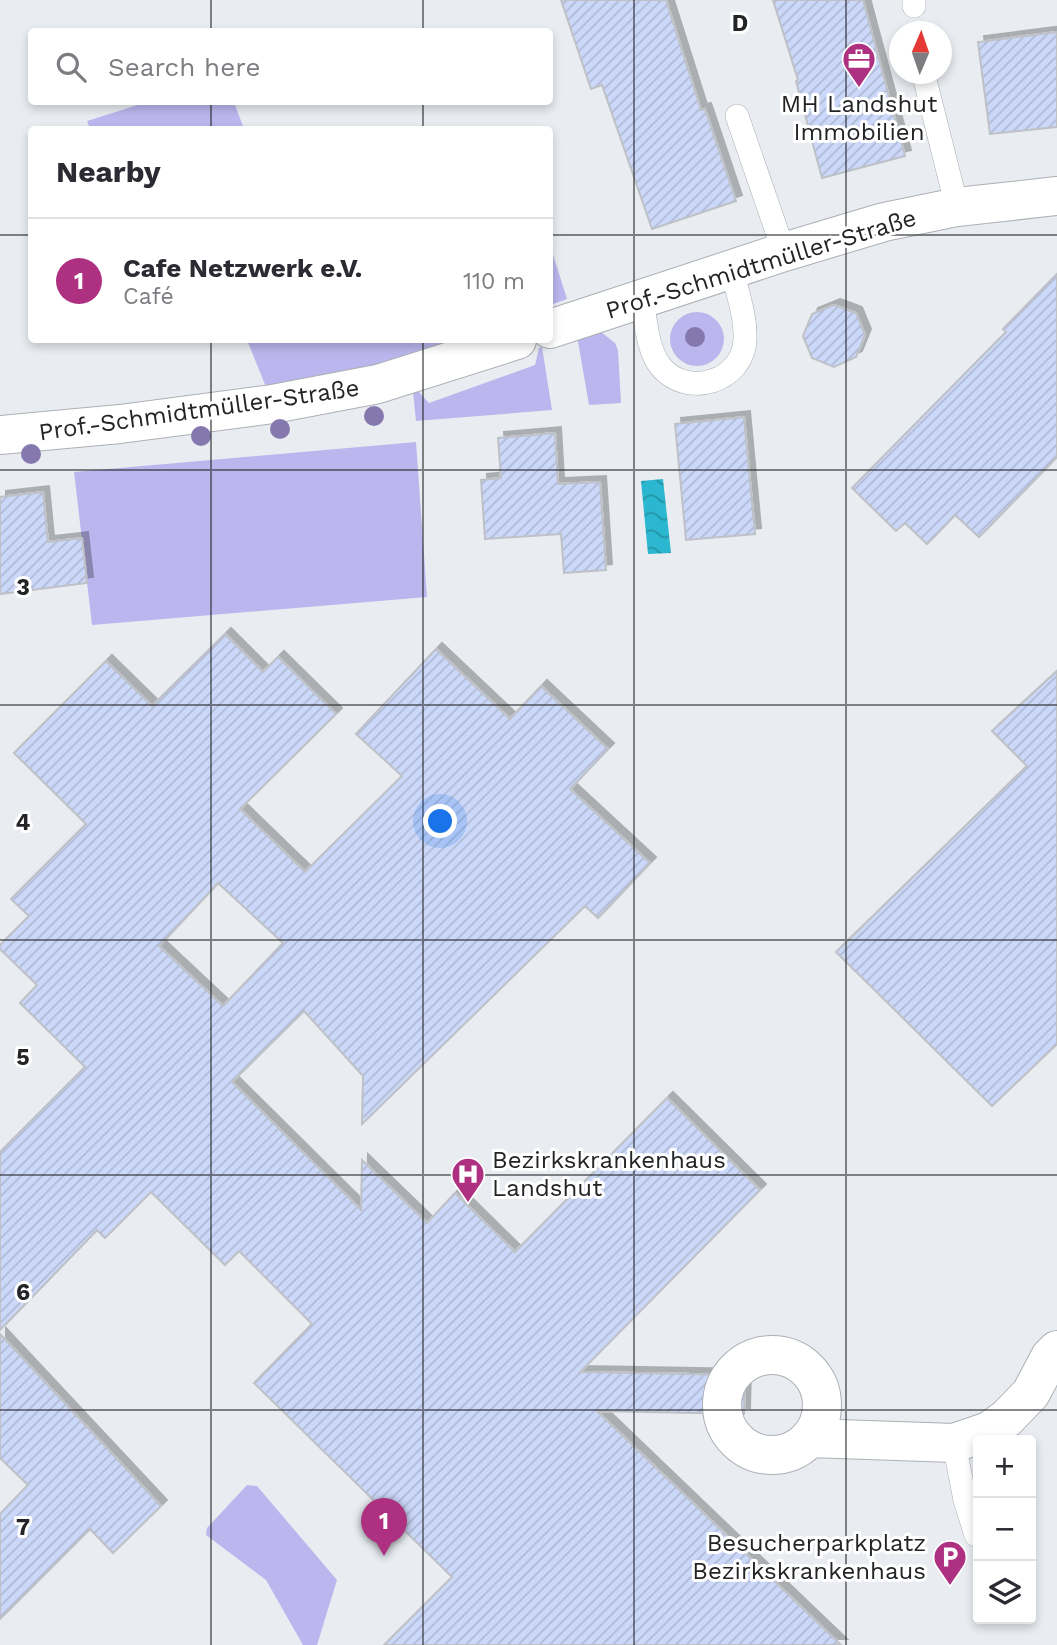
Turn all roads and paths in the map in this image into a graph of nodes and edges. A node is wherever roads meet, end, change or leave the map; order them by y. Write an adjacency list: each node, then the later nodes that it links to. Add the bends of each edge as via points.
1 (926, 84): 4 (lane)
2 (737, 116): 5 (lane)
3 (1057, 196): 4 (street, Prof.-Schmidtmüller-Straße)
4 (957, 207): 5 (street, Prof.-Schmidtmüller-Straße, via 884,222)
5 (784, 252): 6 (street, Prof.-Schmidtmüller-Straße)
6 (732, 270): 7 (street, Prof.-Schmidtmüller-Straße); 7 (lane, via 746,341 729,373 712,382 693,384 675,379 661,366 652,350)
7 (642, 300): 8 (street, Prof.-Schmidtmüller-Straße)
8 (553, 328)
9 (508, 343): 10 (street, Prof.-Schmidtmüller-Straße, via 378,384 273,404)
10 (0, 435)
11 (1057, 1350): 13 (street, via 1031,1393 1007,1418 989,1431)
12 (810, 1438): 13 (street)
13 (954, 1443): 14 (lane)
14 (973, 1525)

